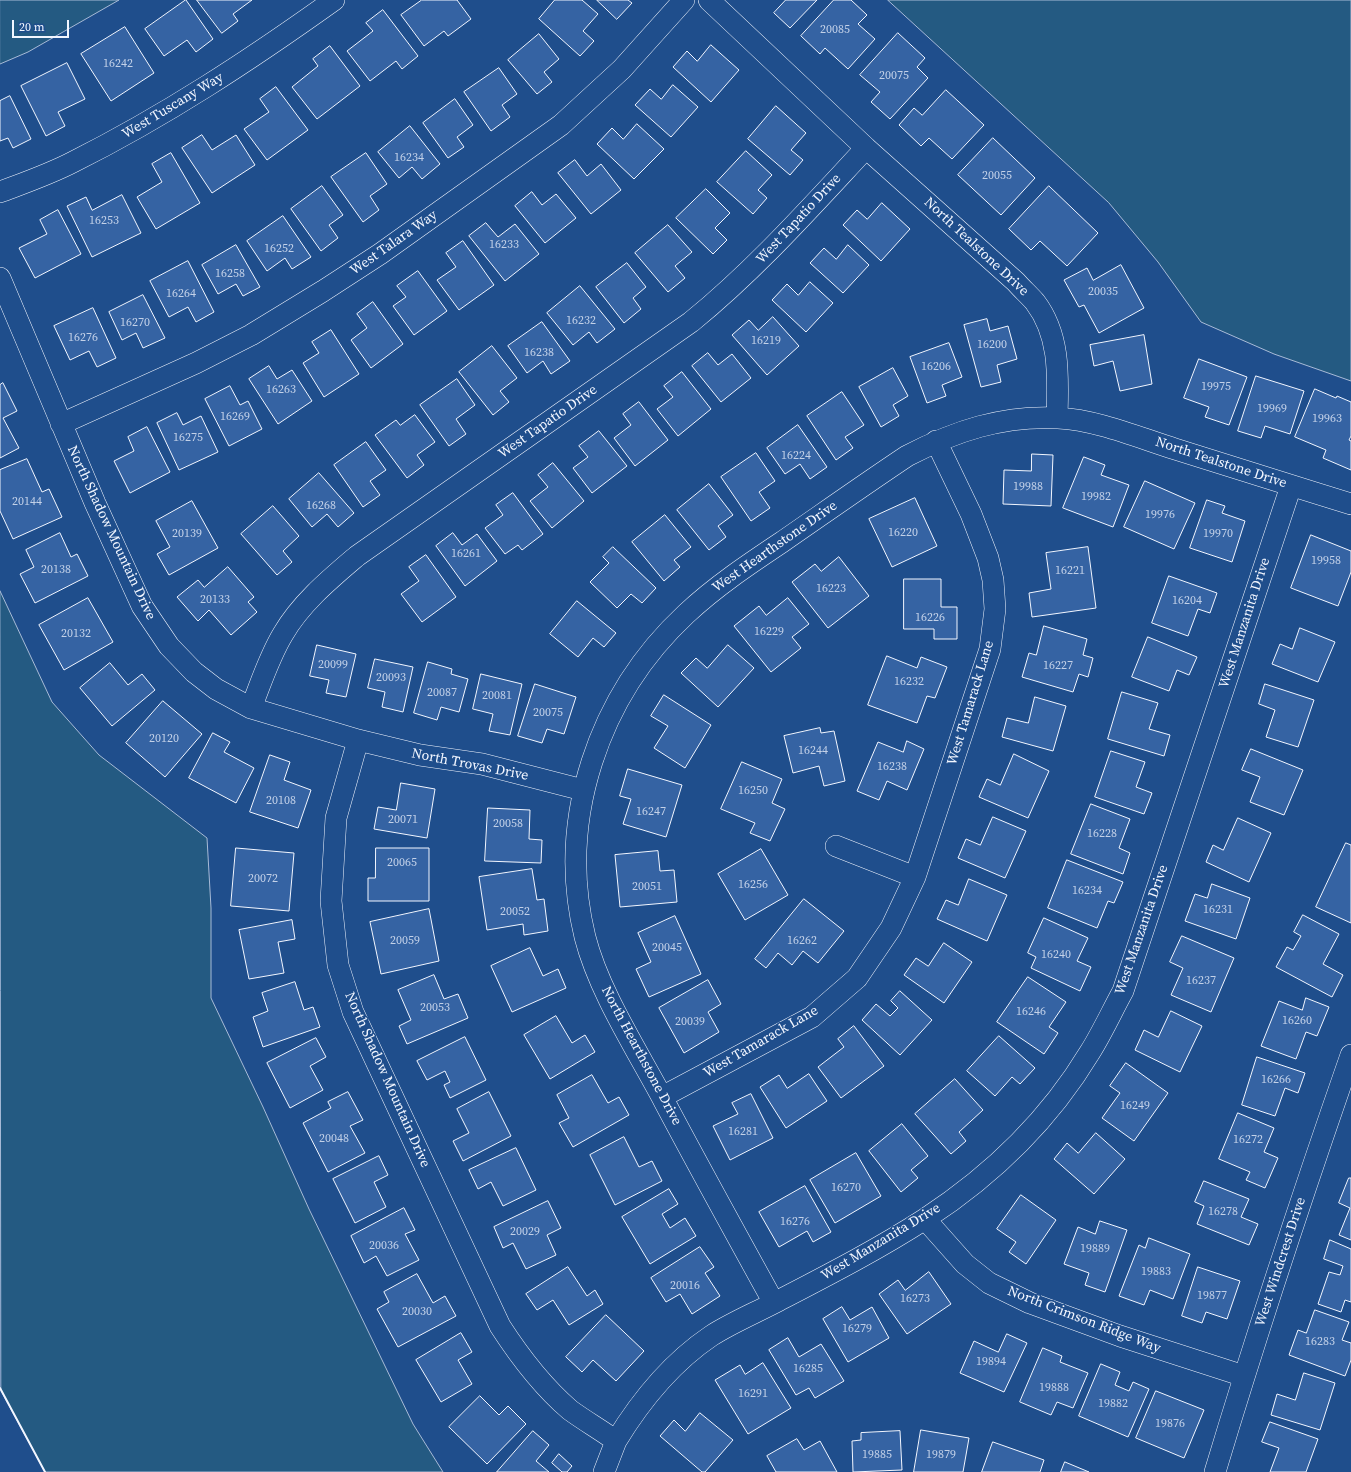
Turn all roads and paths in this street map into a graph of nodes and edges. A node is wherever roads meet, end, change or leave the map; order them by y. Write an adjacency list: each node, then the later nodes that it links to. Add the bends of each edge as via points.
1 (334, 0): 5 (street, West Tuscany Way, via 209,86 143,125 72,163)
2 (684, 0): 8 (street, West Talara Way, via 622,69 561,125 380,254 251,335)
3 (709, 0): 4 (street, North Tealstone Drive)
4 (866, 148): 7 (street, North Tealstone Drive, via 1016,282 1035,303 1048,325 1055,345 1058,370); 12 (street, West Tapatio Drive, via 758,262 712,305 357,556 324,584 283,633)
5 (0, 192)
6 (0, 278): 8 (street, North Shadow Mountain Drive)
7 (1057, 418): 9 (street, West Hearthstone Drive, via 1021,419 978,425); 10 (street, North Tealstone Drive, via 1118,431)
8 (62, 424): 12 (street, North Shadow Mountain Drive, via 152,623 169,646 194,672 216,689)
9 (936, 441): 14 (street, West Hearthstone Drive, via 907,456 716,587 685,615 658,642 632,676 607,720); 16 (street, West Tamarack Lane, via 971,514 988,558 995,609 990,649)
10 (1291, 486): 11 (street, North Tealstone Drive); 19 (street, West Manzanita Drive, via 1123,991 1090,1053 1050,1108 1012,1151)
11 (1351, 504)
12 (251, 708): 13 (street, North Shadow Mountain Drive)
13 (358, 740): 14 (street, North Trovas Drive, via 420,755 482,764); 22 (street, North Shadow Mountain Drive, via 336,818 331,901 338,965 353,1012 500,1326 520,1356 546,1387 571,1410)
14 (583, 790): 18 (street, North Hearthstone Drive, via 575,864 585,937 594,964 622,1026)
15 (836, 846): 16 (street)
16 (915, 877): 18 (street, West Tamarack Lane, via 891,928 857,978 812,1017)
17 (1351, 1054): 21 (street, West Windcrest Drive)
18 (662, 1097): 20 (street, North Hearthstone Drive)
19 (925, 1218): 20 (street, West Manzanita Drive, via 853,1262); 21 (street, North Crimson Ridge Way, via 965,1264 989,1283 1030,1303)
20 (774, 1303): 22 (street, West Manzanita Drive, via 712,1336 680,1361 650,1391)
21 (1244, 1376): 24 (street, West Windcrest Drive)
22 (616, 1441): 23 (street)
23 (604, 1472)
24 (1216, 1472)

